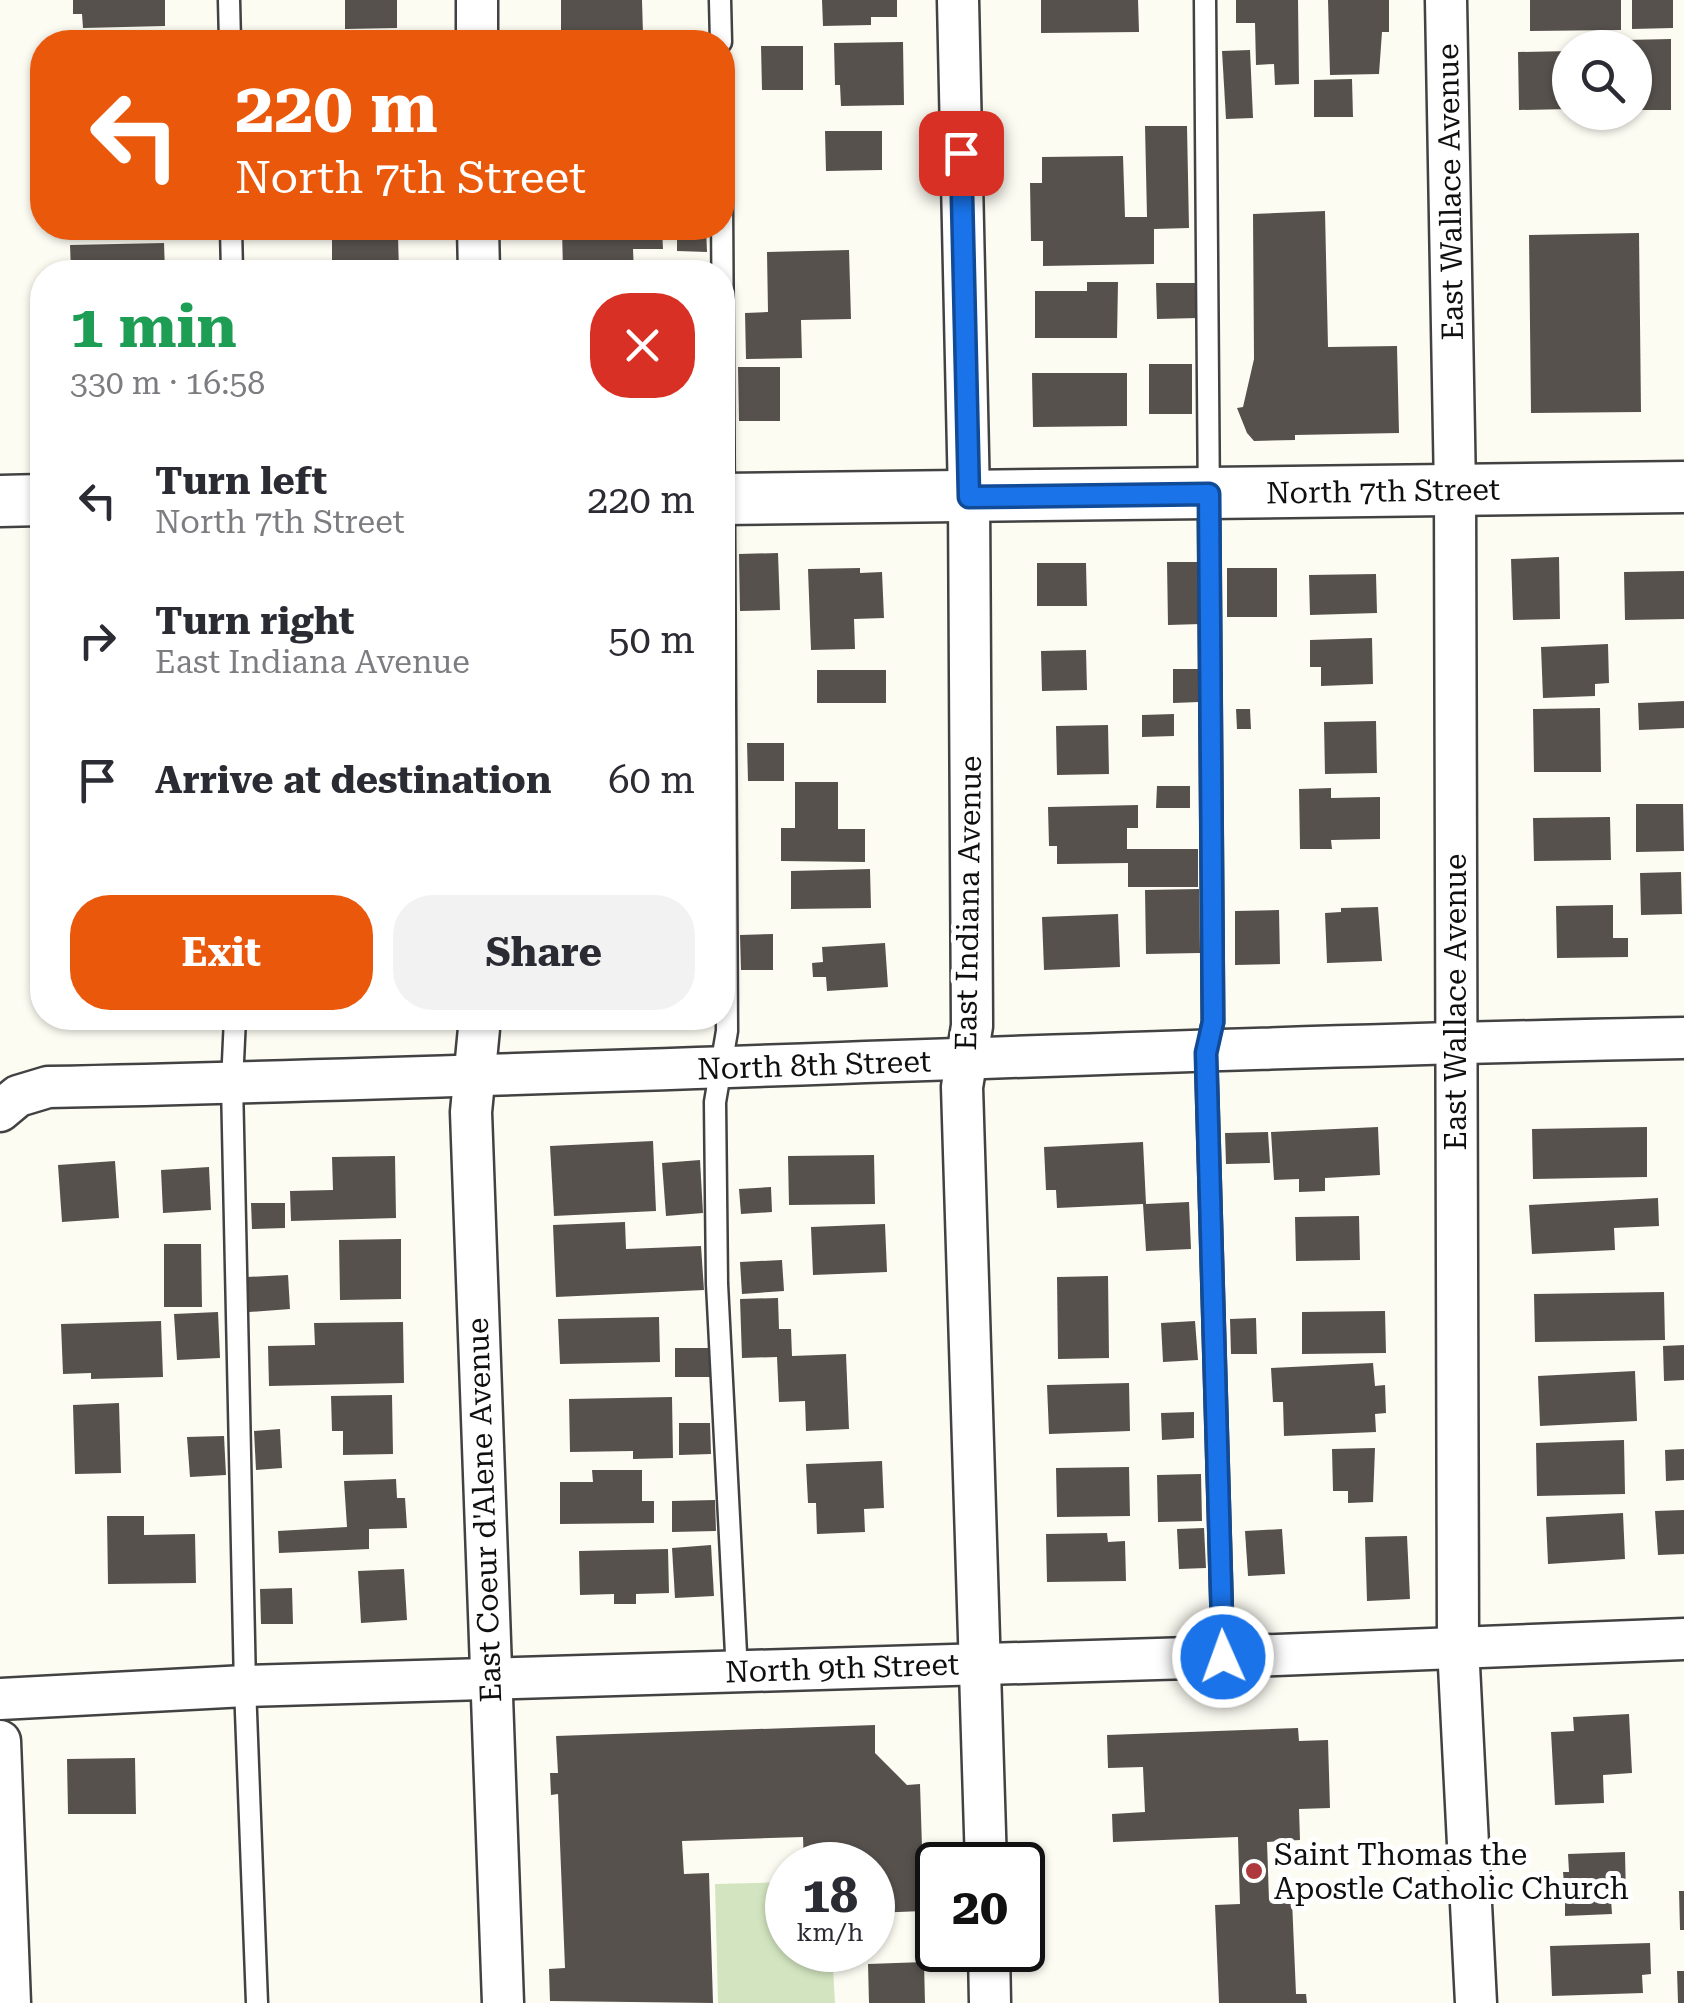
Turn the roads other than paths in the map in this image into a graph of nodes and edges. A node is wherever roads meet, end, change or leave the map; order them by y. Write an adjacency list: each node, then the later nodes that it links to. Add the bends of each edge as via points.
1 (230, 0): 7 (lane)
2 (477, 0): 8 (street)
3 (720, 0): 9 (lane)
4 (958, 0): 13 (street, East Indiana Avenue)
5 (1205, 0): 12 (lane)
6 (1446, 0): 11 (street, East Wallace Avenue)
7 (230, 30)
8 (477, 30)
9 (721, 30)
10 (1684, 487): 11 (street, North 7th Street)
11 (1455, 490): 12 (street, North 7th Street); 21 (street, East Wallace Avenue)
12 (1209, 494): 13 (street, North 7th Street); 22 (lane, via 1213,1022)
13 (969, 497): 14 (street, North 7th Street); 23 (street, East Indiana Avenue, via 972,1026)
14 (735, 499)
15 (30, 500): 16 (street)
16 (0, 501)
17 (234, 1030): 26 (lane)
18 (479, 1030): 25 (street, East Coeur d'Alene Avenue)
19 (727, 1030): 24 (lane)
20 (1684, 1038): 21 (street, North 8th Street)
21 (1454, 1042): 22 (street, North 8th Street); 29 (street, East Wallace Avenue)
22 (1206, 1053): 23 (street, North 8th Street); 30 (lane)
23 (966, 1059): 24 (street, North 8th Street); 31 (street, East Indiana Avenue)
24 (720, 1070): 25 (street, North 8th Street); 32 (lane, via 717,1284)
25 (476, 1076): 26 (street, North 8th Street); 33 (street, East Coeur d'Alene Avenue, via 471,1112)
26 (232, 1083): 27 (street, North 8th Street, via 48,1087); 34 (lane)
27 (4, 1108)
28 (1684, 1639): 29 (street, North 9th Street)
29 (1458, 1646): 30 (street, North 9th Street); 43 (street, East Wallace Avenue)
30 (1223, 1657): 31 (street, North 9th Street)
31 (980, 1663): 32 (street, North 9th Street); 37 (street, East Indiana Avenue)
32 (737, 1673): 33 (street, North 9th Street)
33 (489, 1679): 34 (street, North 9th Street); 41 (street, East Coeur d'Alene Avenue)
34 (245, 1686): 35 (street, North 9th Street); 40 (lane)
35 (0, 1699)
36 (0, 1741): 39 (street)
37 (985, 1842)
38 (989, 1972): 42 (street)
39 (10, 2003)
40 (256, 2003)
41 (503, 2003)
42 (990, 2003)
43 (1476, 2003)

